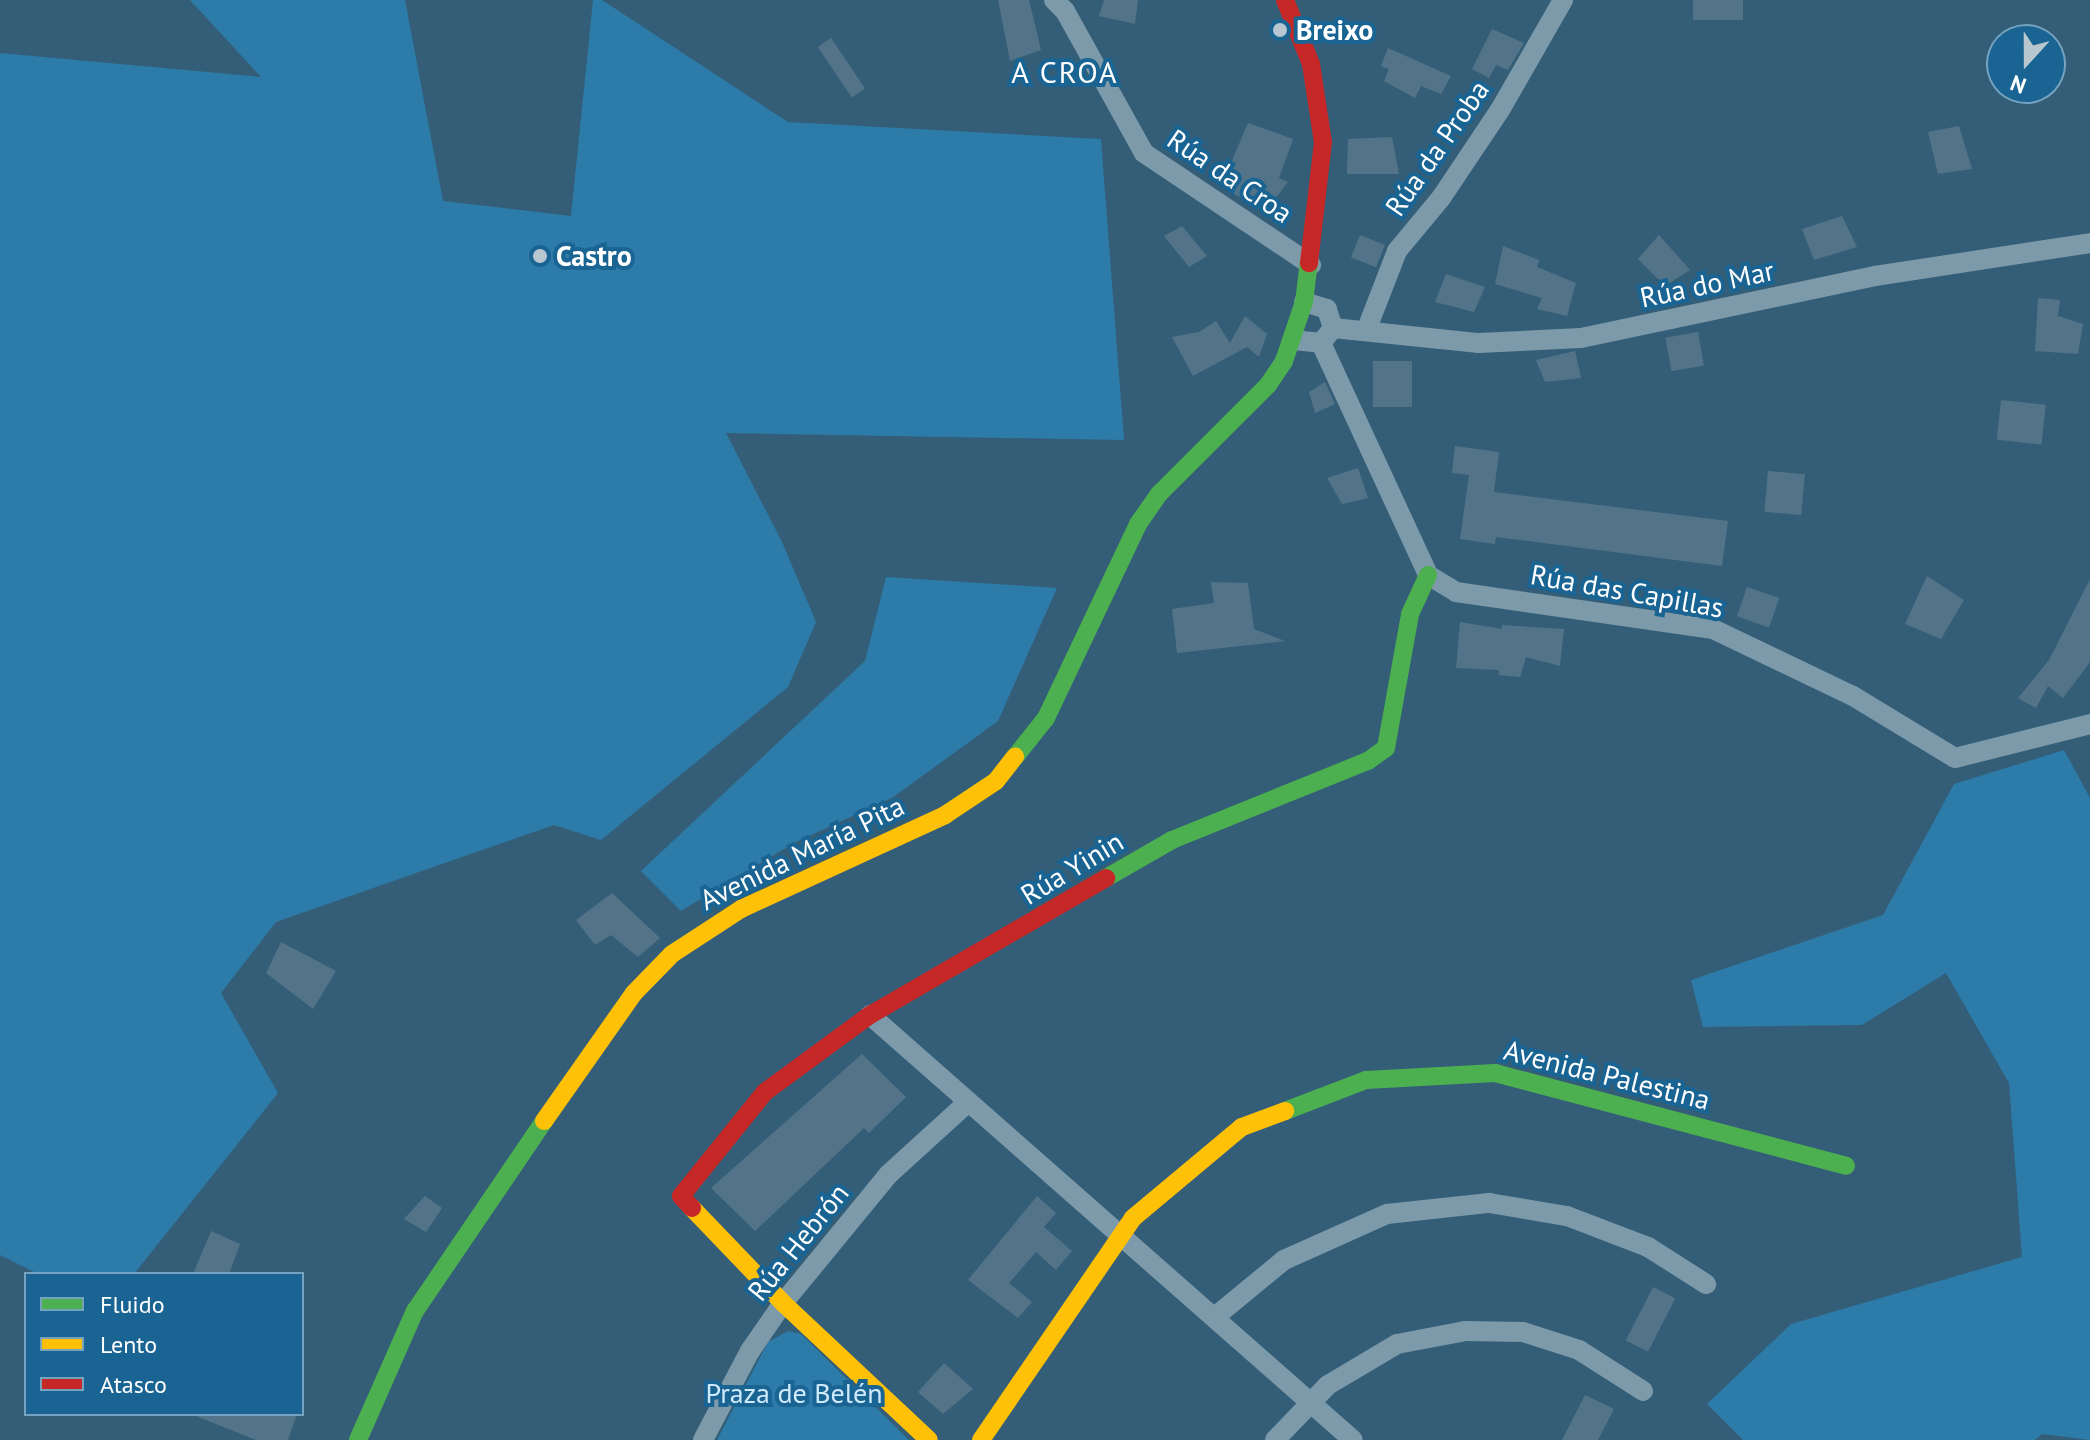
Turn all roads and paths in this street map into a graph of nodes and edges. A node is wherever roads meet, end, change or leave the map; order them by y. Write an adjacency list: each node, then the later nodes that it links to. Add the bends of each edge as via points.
1 (1054, 0): 5 (street, Rúa da Croa, via 1144,153)
2 (1285, 0): 5 (street, Avenida María Pita, via 1311,64 1323,142)
3 (1563, 0): 7 (street, Rúa da Proba, via 1492,123 1397,251)
4 (2090, 243): 7 (street, Rúa do Mar, via 1875,276 1581,338 1479,343)
5 (1311, 265): 6 (street, Avenida María Pita)
6 (1304, 302): 8 (street, via 1327,309); 9 (street, Avenida María Pita)
7 (1366, 331): 8 (street, Rúa do Mar)
8 (1327, 335): 9 (street, Rúa do Mar); 10 (street)
9 (1294, 340): 21 (street, Avenida María Pita, via 1268,385 1182,470 1138,524 1046,718 996,781 945,815 741,909 672,954 634,993 423,1299 387,1366)
10 (1428, 575): 11 (street, Rúa das Capillas, via 1456,592 1713,629 1853,696 1955,758); 12 (street, Rúa Yinin, via 1410,614 1386,748 1368,761 1172,840)
11 (2090, 724)
12 (870, 1015): 13 (street); 17 (street, Rúa Yinin, via 765,1092 681,1196)
13 (968, 1102): 15 (street); 17 (street, Rúa Hebrón, via 889,1174)
14 (1846, 1166): 15 (street, Avenida Palestina, via 1495,1073 1366,1080 1242,1127 1133,1218)
15 (1121, 1235): 18 (street); 24 (street, Avenida Palestina)
16 (1706, 1284): 18 (street, via 1648,1247 1567,1216 1489,1203 1387,1214 1284,1260)
17 (783, 1303): 22 (street, Rúa Hebrón, via 750,1351); 23 (street)
18 (1216, 1316): 20 (street)
19 (1643, 1391): 20 (street, via 1579,1350 1523,1332 1465,1331 1397,1344)
20 (1309, 1402): 25 (street); 26 (street)
21 (358, 1440)
22 (703, 1440)
23 (929, 1440)
24 (981, 1440)
25 (1275, 1440)
26 (1353, 1440)

